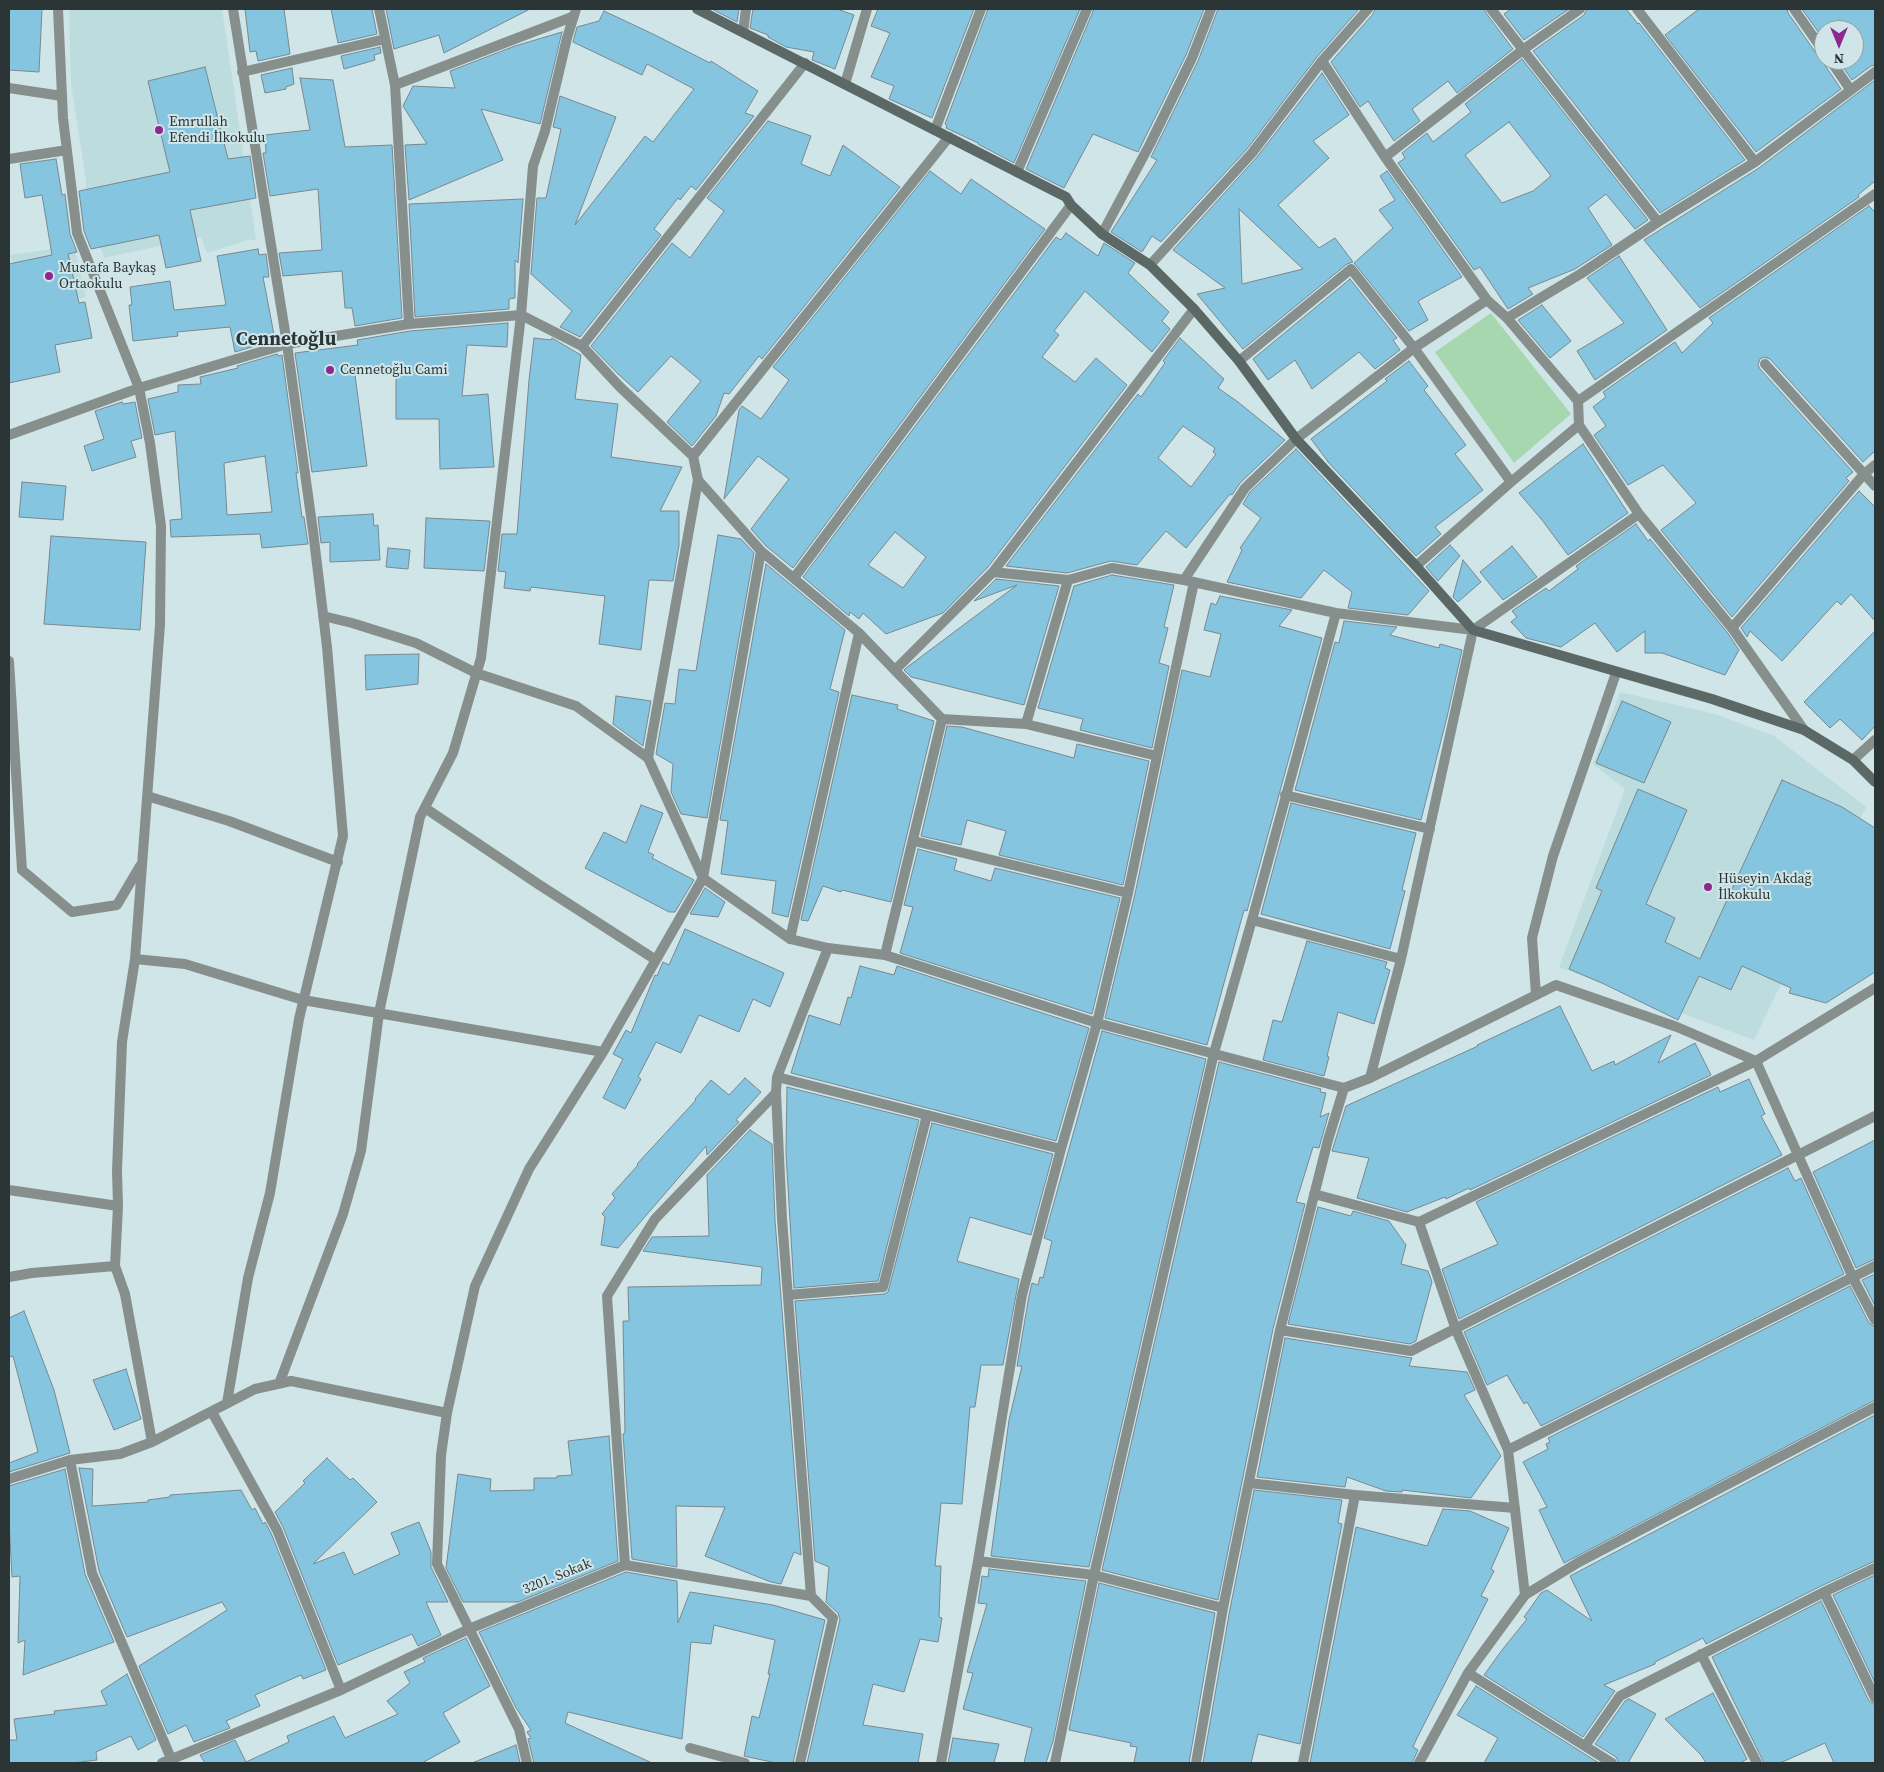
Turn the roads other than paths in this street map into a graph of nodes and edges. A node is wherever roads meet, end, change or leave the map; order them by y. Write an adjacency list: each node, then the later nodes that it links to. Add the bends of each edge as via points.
1 (58, 9): 29 (street)
2 (233, 9): 23 (street)
3 (379, 9): 18 (street)
4 (697, 9): 16 (main road)
5 (746, 9): 16 (street)
6 (867, 9): 25 (street)
7 (981, 9): 30 (street)
8 (1087, 9): 36 (street)
9 (1211, 9): 40 (street, via 1188,67)
10 (1368, 9): 20 (street)
11 (1491, 9): 19 (street)
12 (1580, 9): 19 (street)
13 (1637, 9): 35 (street)
14 (1794, 9): 17 (street)
15 (574, 13): 26 (street); 44 (street, via 545,131 533,166)
16 (743, 32): 21 (main road)
17 (1814, 38)
18 (385, 39): 23 (street); 26 (street)
19 (1524, 50): 33 (street); 39 (street)
20 (1322, 61): 33 (street); 41 (street, via 1252,153)
21 (805, 63): 25 (main road); 48 (street)
22 (1837, 70): 28 (street)
23 (242, 72): 47 (street)
24 (1875, 72): 28 (street)
25 (845, 84): 30 (main road)
26 (395, 85): 46 (street)
27 (9, 88): 29 (street)
28 (1850, 89): 35 (street)
29 (62, 96): 32 (street)
30 (935, 130): 31 (main road)
31 (949, 137): 36 (main road); 57 (street)
32 (67, 150): 34 (street); 52 (street, via 77,233)
33 (1385, 157): 42 (street)
34 (9, 159)
35 (1755, 162): 39 (street)
36 (1017, 172): 38 (main road, via 1066,197)
37 (1875, 194): 53 (street)
38 (1071, 206): 40 (main road); 67 (street)
39 (1658, 222): 45 (street, via 1582,274)
40 (1102, 234): 41 (main road)
41 (1150, 264): 43 (main road)
42 (1488, 300): 45 (street); 49 (street)
43 (1194, 309): 50 (main road); 66 (street)
44 (521, 315): 46 (street); 48 (street); 78 (street, via 482,648)
45 (1507, 318): 53 (street)
46 (409, 324): 47 (street)
47 (287, 344): 52 (street); 71 (street)
48 (582, 346): 57 (street)
49 (1414, 348): 50 (street, via 1351,269); 56 (street); 61 (street)
50 (1239, 361): 56 (main road)
51 (1765, 364): 59 (street)
52 (140, 388): 55 (street); 89 (street, via 161,526 160,625)
53 (1578, 401): 54 (street)
54 (1579, 425): 61 (street); 63 (street)
55 (9, 436)
56 (1296, 439): 65 (main road); 69 (street, via 1245,488)
57 (693, 456): 60 (street)
58 (1875, 466): 59 (street)
59 (1864, 474): 62 (street); 72 (street)
60 (698, 480): 64 (street); 85 (street)
61 (1511, 482): 65 (street)
62 (1875, 486)
63 (1639, 514): 72 (street); 73 (street)
64 (761, 550): 67 (street); 95 (street)
65 (1416, 566): 73 (main road)
66 (994, 572): 68 (street); 76 (street)
67 (794, 578): 74 (street)
68 (1068, 580): 69 (street, via 1112,568); 81 (street)
69 (1190, 581): 70 (street); 84 (street)
70 (1336, 613): 73 (street); 88 (street)
71 (323, 616): 78 (street, via 416,643); 94 (street, via 343,836)
72 (1732, 628): 82 (street)
73 (1473, 630): 77 (main road); 91 (street)
74 (859, 633): 76 (street); 98 (street)
75 (9, 661): 79 (street)
76 (896, 670): 80 (street)
77 (1616, 672): 82 (main road, via 1712,699); 105 (street, via 1553,856 1532,938)
78 (476, 673): 85 (street, via 576,706); 90 (street, via 453,753)
79 (10, 684): 93 (street, via 22,870 72,912 117,905)
80 (942, 719): 81 (street); 92 (street)
81 (1026, 724): 84 (street)
82 (1804, 730): 86 (main road)
83 (1875, 740): 86 (street)
84 (1157, 756): 96 (street)
85 (648, 758): 95 (street)
86 (1853, 760): 87 (main road)
87 (1875, 782)
88 (1285, 795): 91 (street); 97 (street)
89 (146, 796): 93 (street); 94 (street, via 229,821)
90 (425, 808): 103 (street); 107 (street, via 420,817)
91 (1430, 829): 102 (street)
92 (914, 841): 96 (street); 100 (street)
93 (142, 862): 101 (street)
94 (338, 862): 106 (street)
95 (704, 878): 98 (street); 103 (street)
96 (1128, 893): 108 (street)
97 (1252, 920): 102 (street); 110 (street)
98 (790, 938): 99 (street)
99 (828, 948): 100 (street); 112 (street)
100 (885, 955): 108 (street)
101 (136, 959): 106 (street, via 185,964); 122 (street, via 122,1042)
102 (1401, 959): 113 (street)
103 (656, 960): 109 (street)
104 (1875, 988): 111 (street)
105 (1536, 995): 111 (street, via 1556,985 1678,1027); 113 (street)
106 (303, 1000): 107 (street); 133 (street, via 270,1193 248,1278)
107 (379, 1012): 109 (street); 132 (street, via 361,1151 343,1214)
108 (1098, 1023): 110 (street); 118 (street)
109 (603, 1052): 136 (street, via 529,1169 475,1286)
110 (1214, 1053): 114 (street); 147 (street)
111 (1756, 1061): 119 (street); 123 (street)
112 (777, 1077): 115 (street); 116 (street)
113 (1370, 1078): 114 (street)
114 (1344, 1088): 121 (street)
115 (776, 1093): 128 (street); 145 (street, via 655,1220 608,1296)
116 (927, 1115): 118 (street); 128 (street, via 883,1287)
117 (1875, 1116): 119 (street)
118 (1061, 1149): 144 (street, via 1022,1295)
119 (1798, 1154): 127 (street); 131 (street)
120 (9, 1190): 122 (street)
121 (1314, 1194): 123 (street); 130 (street)
122 (118, 1206): 124 (street)
123 (1419, 1222): 131 (street)
124 (115, 1266): 126 (street); 137 (street, via 126,1294)
125 (1875, 1266): 127 (street)
126 (9, 1277)
127 (1853, 1278): 129 (street); 138 (street)
128 (788, 1295): 150 (street)
129 (1875, 1320)
130 (1280, 1330): 131 (street, via 1411,1351); 141 (street)
131 (1456, 1330): 138 (street)
132 (279, 1384): 133 (street, via 255,1389); 136 (street, via 291,1381)
133 (227, 1404): 135 (street)
134 (1875, 1407): 149 (street, via 1588,1557)
135 (212, 1412): 137 (street); 155 (street, via 277,1530)
136 (446, 1413): 152 (street, via 436,1564)
137 (152, 1442): 139 (street, via 120,1454)
138 (1508, 1450): 143 (street)
139 (70, 1460): 140 (street); 159 (street, via 92,1573)
140 (9, 1479)
141 (1249, 1483): 142 (street); 151 (street)
142 (1355, 1495): 143 (street); 166 (street)
143 (1515, 1508): 149 (street)
144 (978, 1561): 147 (street); 163 (street)
145 (625, 1565): 150 (street); 152 (street, 3201. Sokak)
146 (1875, 1568): 148 (street)
147 (1094, 1575): 151 (street); 164 (street)
148 (1824, 1592): 153 (street); 156 (street)
149 (1525, 1595): 154 (street)
150 (812, 1596): 162 (street, via 833,1618)
151 (1223, 1608): 165 (street)
152 (469, 1629): 155 (street, 3201. Sokak); 160 (street, via 519,1729)
153 (1701, 1654): 157 (street, via 1620,1696); 169 (street)
154 (1468, 1673): 157 (street); 167 (street)
155 (341, 1690): 159 (street, 3201. Sokak)
156 (1875, 1698)
157 (1585, 1746): 168 (street)
158 (690, 1748): 161 (street)
159 (169, 1762)
160 (527, 1763)
161 (745, 1763)
162 (800, 1763)
163 (941, 1763)
164 (1055, 1763)
165 (1196, 1763)
166 (1303, 1763)
167 (1419, 1763)
168 (1612, 1763)
169 (1757, 1763)

